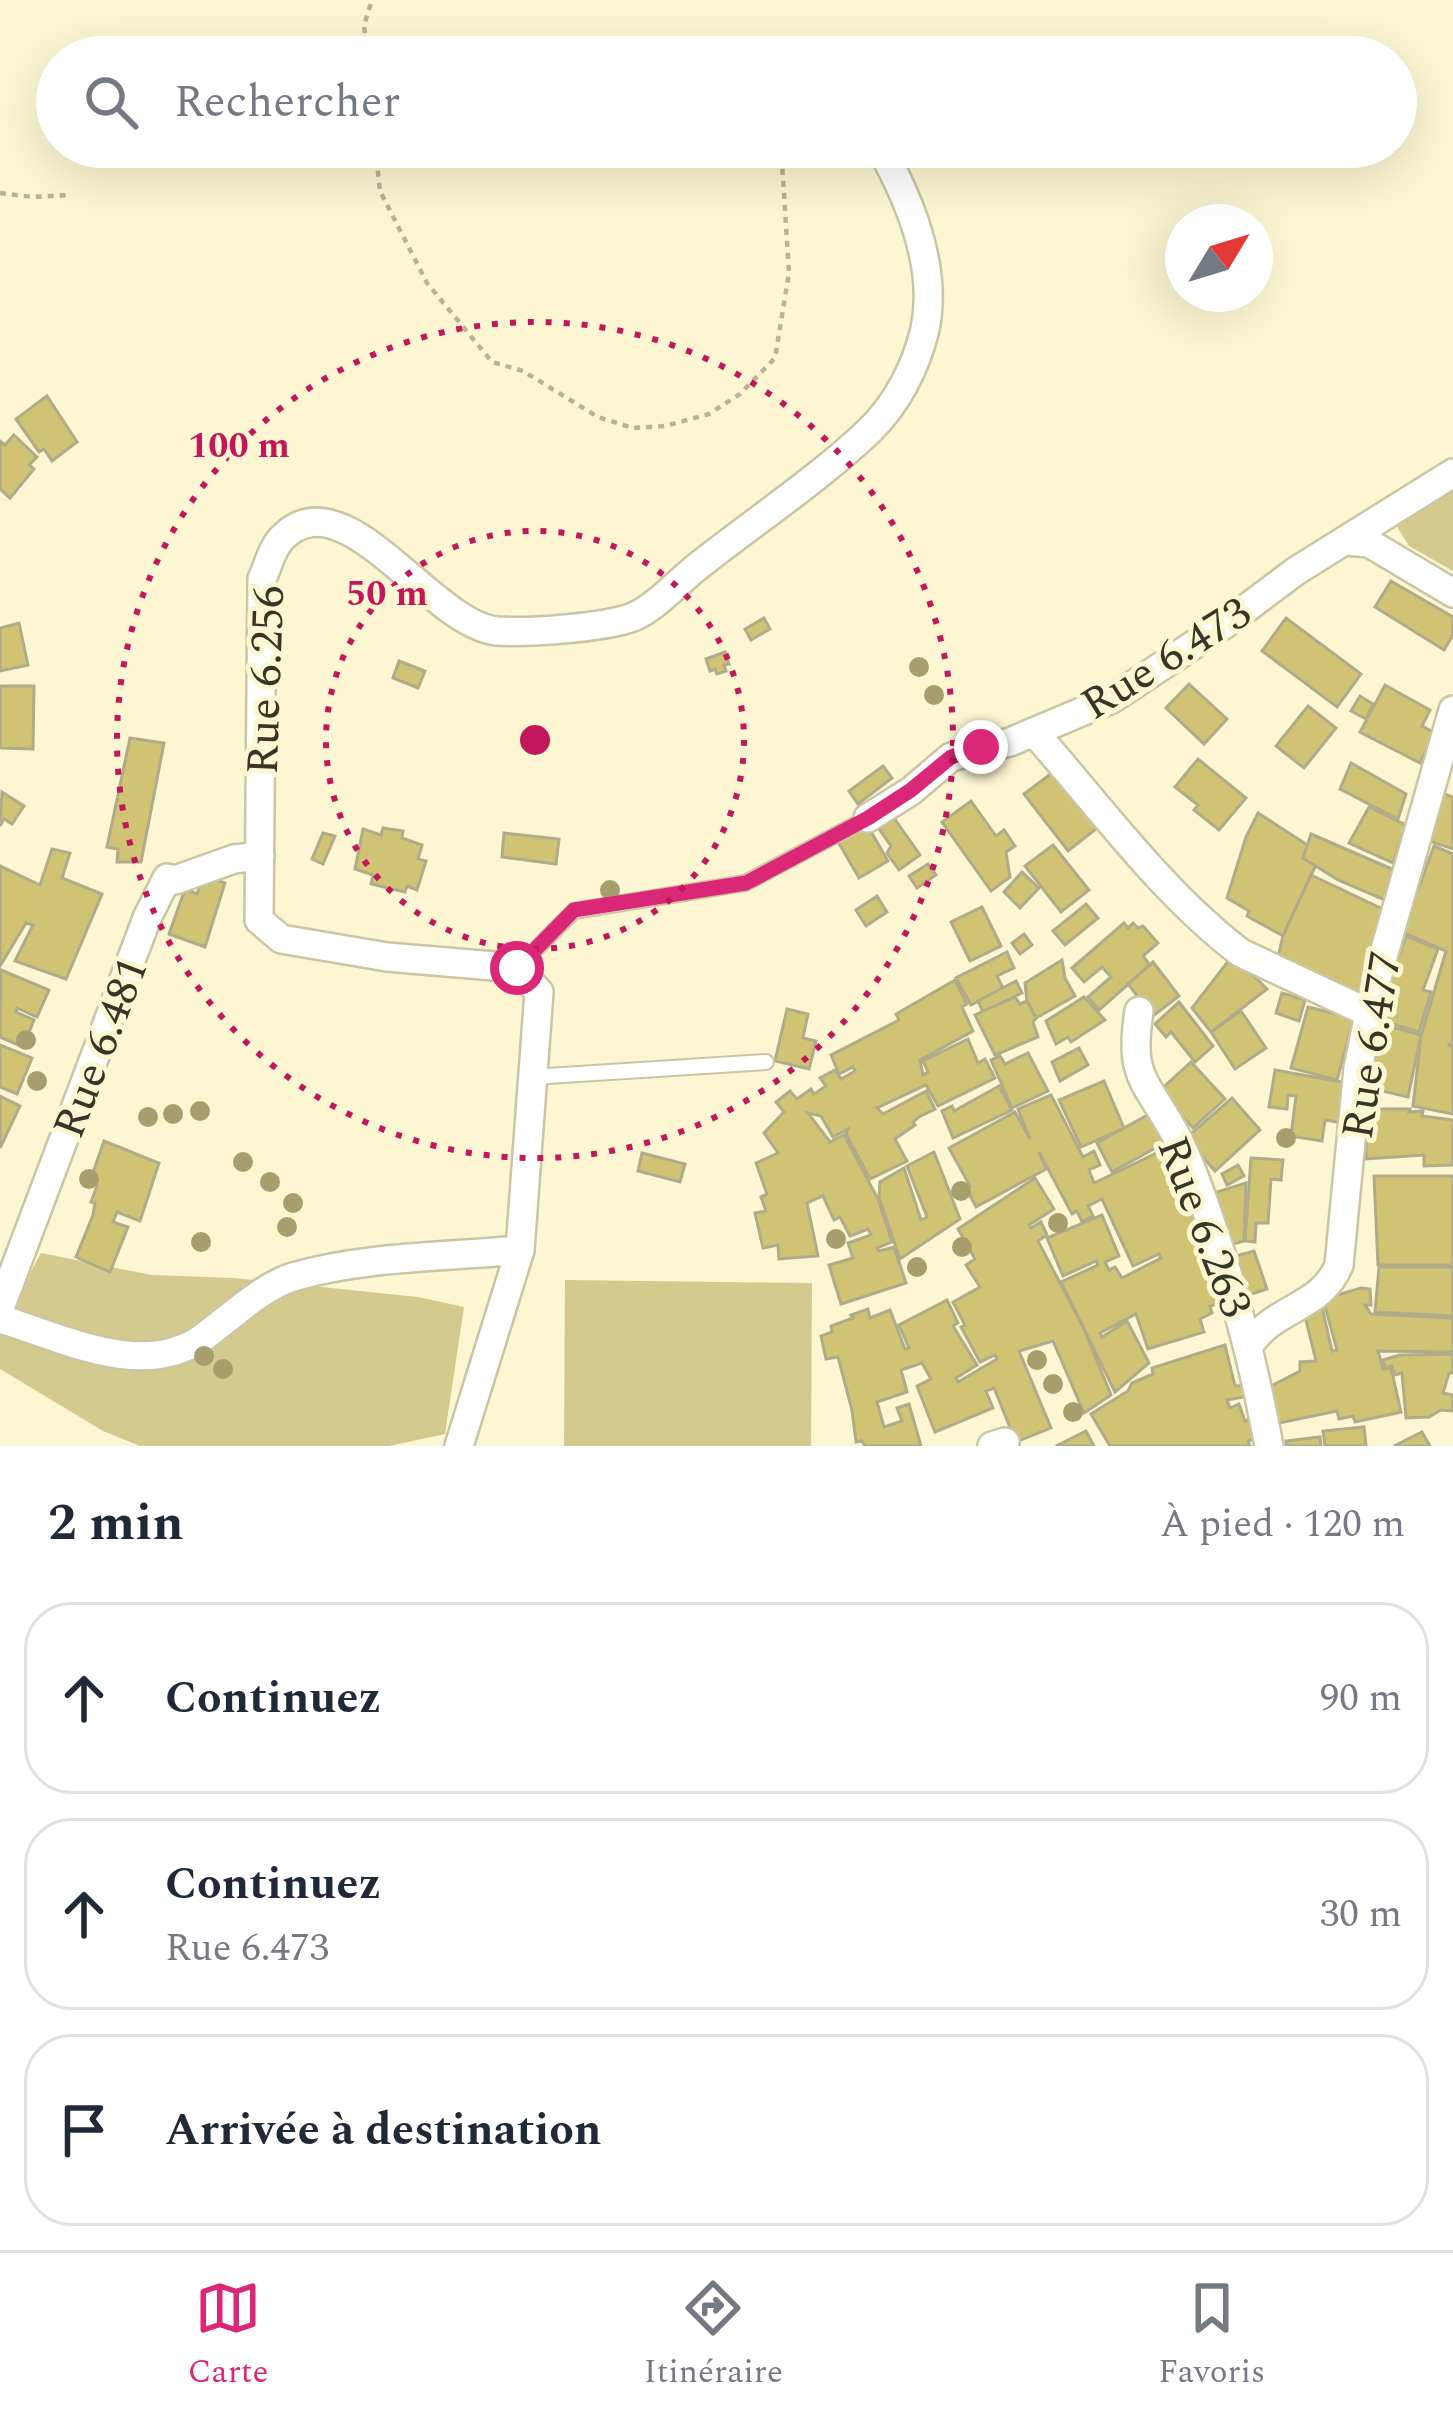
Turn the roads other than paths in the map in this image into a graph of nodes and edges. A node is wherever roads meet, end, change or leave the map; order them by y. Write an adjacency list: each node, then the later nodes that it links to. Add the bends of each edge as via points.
1 (892, 168): 8 (street, Rue 6.256, via 925,262 926,325 909,378 870,430 634,616 494,631 435,602 363,537 327,522 298,525 278,541 262,579)
2 (1453, 472): 3 (street, Rue 6.473)
3 (1346, 541): 4 (street, via 1369,543); 6 (street, Rue 6.473, via 1112,699)
4 (1453, 593)
5 (1453, 710): 11 (street, Rue 6.477)
6 (1034, 732): 7 (street, Rue 6.473, via 951,757); 11 (street, via 1227,942)
7 (868, 818): 9 (lane, via 746,883 574,910)
8 (260, 856): 9 (street, Rue 6.256, via 259,920 281,939); 15 (street, Rue 6.481, via 167,878)
9 (517, 968): 13 (street, via 539,992)
10 (1139, 1011): 17 (street, Rue 6.263, via 1136,1063 1144,1087 1184,1152)
11 (1369, 1013): 17 (street, Rue 6.477, via 1339,1265 1331,1284 1270,1321)
12 (766, 1062): 13 (lane)
13 (532, 1077): 14 (street)
14 (520, 1250): 16 (street, via 286,1279 196,1342 162,1353 125,1356); 18 (street)
15 (0, 1308)
16 (0, 1319)
17 (1250, 1344): 19 (street, Rue 6.263)
18 (459, 1446)
19 (1269, 1446)

